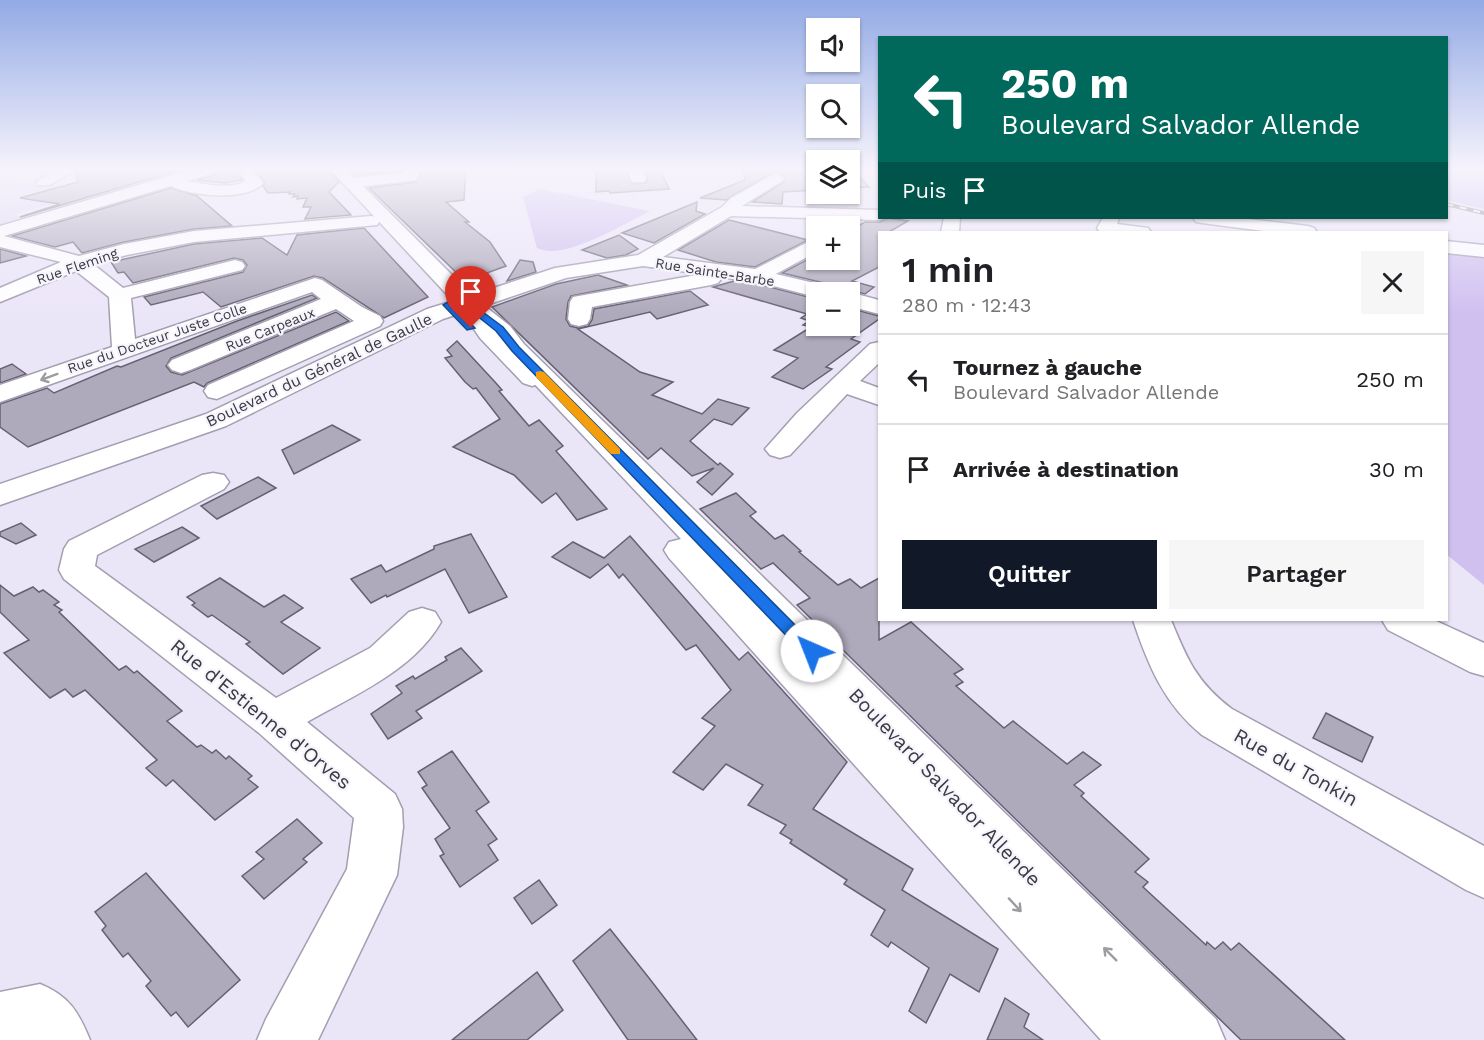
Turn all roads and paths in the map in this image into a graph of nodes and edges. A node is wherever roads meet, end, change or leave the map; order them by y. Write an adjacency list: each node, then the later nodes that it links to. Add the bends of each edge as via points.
1 (52, 217): 11 (street)
2 (371, 217): 8 (street)
3 (374, 217): 8 (street)
4 (376, 217): 8 (street)
5 (718, 217): 16 (street)
6 (1111, 219): 9 (street, via 1106,228)
7 (1210, 219): 10 (street)
8 (380, 225): 17 (street, Rue Fleming, via 203,235); 28 (street, via 445,290)
9 (1133, 231)
10 (1300, 231)
11 (0, 232)
12 (0, 241): 17 (street)
13 (1448, 247): 15 (street)
14 (806, 250): 20 (street)
15 (1484, 251)
16 (643, 260): 19 (street, Rue Sainte-Barbe); 28 (street, Rue Sainte-Barbe, via 562,272)
17 (78, 263): 23 (street); 24 (street, Rue Fleming)
18 (235, 266): 23 (street)
19 (733, 272): 20 (street, Rue Sainte-Barbe); 29 (street, via 701,282 580,302)
20 (758, 276): 22 (street, Rue Sainte-Barbe)
21 (315, 284): 25 (street, Rue Carpeaux); 30 (street, Rue du Docteur Juste Colle)
22 (806, 288)
23 (119, 295): 30 (street)
24 (0, 296)
25 (334, 299): 32 (street, Rue Carpeaux); 34 (street, via 372,321)
26 (860, 302): 27 (street)
27 (878, 307)
28 (460, 311): 39 (street, Boulevard du Général de Gaulle, via 423,310 184,422); 40 (street, Boulevard du Général de Gaulle, via 440,325 409,327 216,420); 47 (street, Boulevard Salvador Allende, one-way to 47); 53 (street, Boulevard Salvador Allende, one-way to 28, via 1045,889 999,865 490,335)
29 (579, 319)
30 (124, 349): 35 (street, Rue du Docteur Juste Colle, one-way to 35)
31 (878, 350): 33 (street)
32 (181, 365)
33 (843, 384): 36 (street); 37 (street)
34 (217, 391)
35 (0, 394)
36 (878, 397)
37 (780, 449)
38 (213, 482): 45 (street, Rue d'Estienne d'Orves, via 81,549 77,570)
39 (0, 484)
40 (0, 495)
41 (1152, 621): 46 (street, Rue du Tonkin, via 1173,675 1199,710)
42 (1403, 621): 44 (street)
43 (422, 622): 45 (street, via 384,659)
44 (1484, 661)
45 (274, 720): 50 (street, Rue d'Estienne d'Orves, via 378,809 379,827 371,874)
46 (1484, 873)
47 (1087, 982): 51 (street, Boulevard Salvador Allende); 52 (street, via 1138,1010)
48 (0, 1021): 49 (street, via 40,1013)
49 (60, 1040)
50 (287, 1040)
51 (1141, 1040)
52 (1168, 1040)
53 (1196, 1040)

